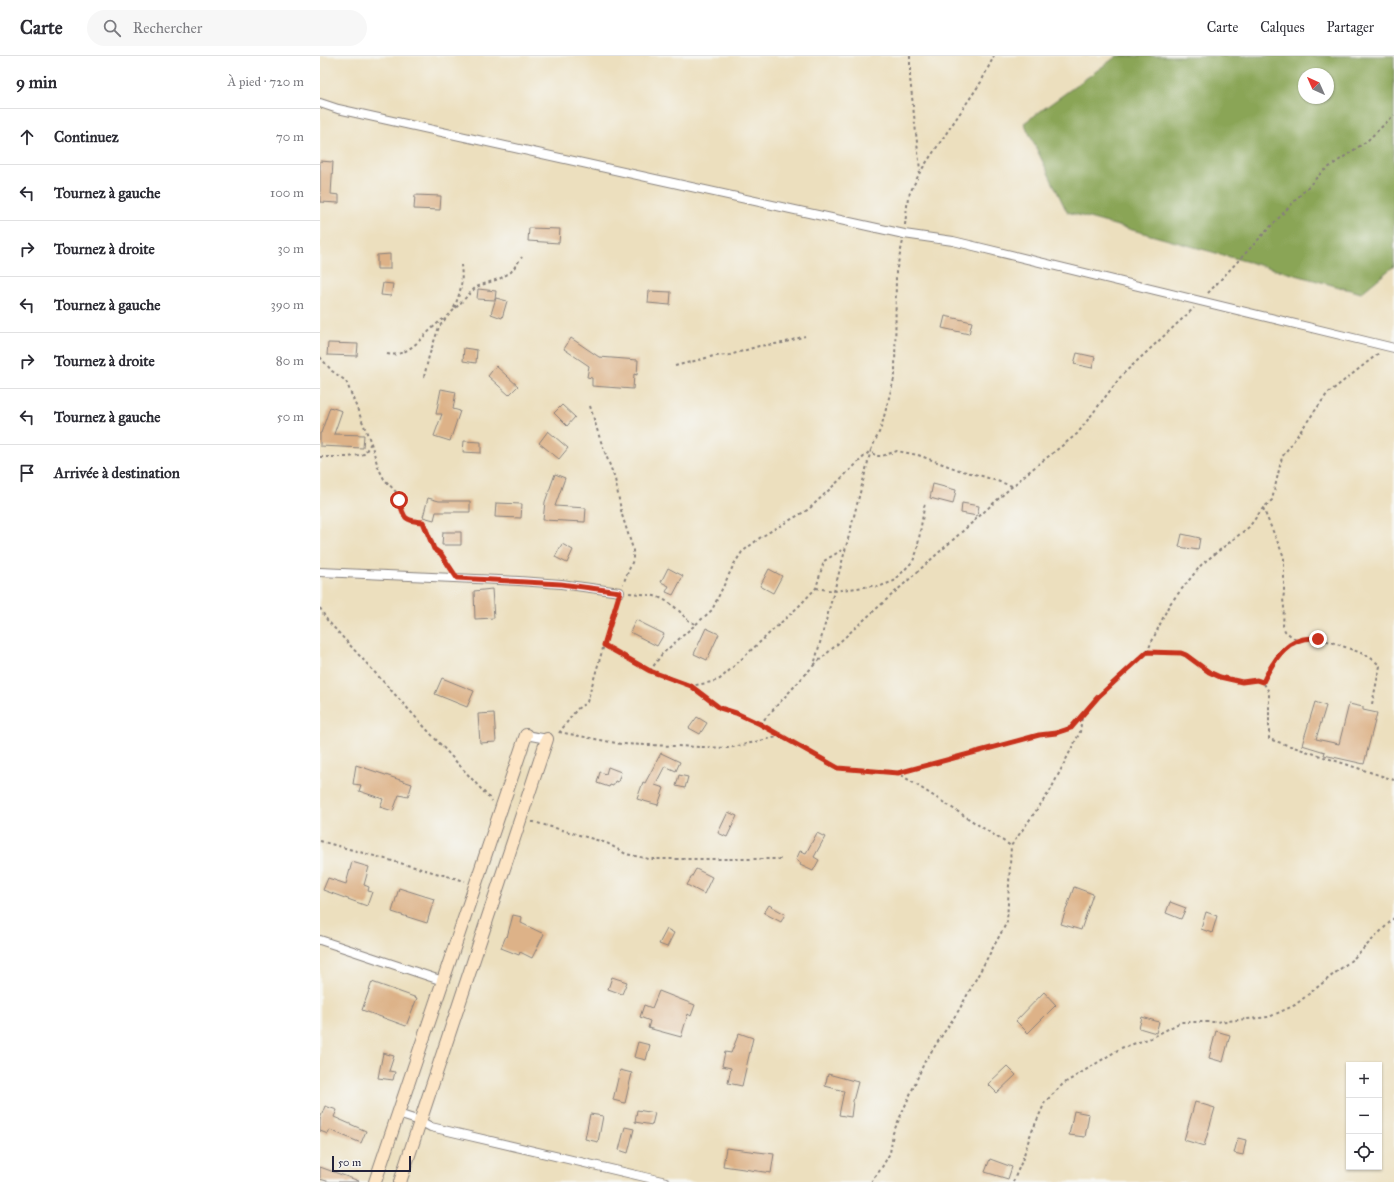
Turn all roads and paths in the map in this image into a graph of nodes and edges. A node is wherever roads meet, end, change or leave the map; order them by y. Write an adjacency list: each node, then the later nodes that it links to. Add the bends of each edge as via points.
1 (910, 56): 5 (path)
2 (994, 56): 5 (path, via 980,82)
3 (320, 103): 6 (street)
4 (1394, 115): 9 (path, via 1367,141 1322,172)
5 (920, 172): 6 (path, via 908,197)
6 (904, 234): 9 (street, via 953,241); 20 (path, via 896,272 895,375 881,428)
7 (522, 257): 10 (path, via 511,272 476,287)
8 (461, 265): 10 (path, via 463,280)
9 (1200, 302): 13 (street); 22 (path, via 1122,375 1077,434)
10 (454, 309): 11 (path)
11 (446, 318): 14 (path, via 403,353 392,356); 17 (path, via 439,328 428,356)
12 (805, 336): 16 (path)
13 (1390, 347): 24 (path, via 1327,394 1282,457 1272,500)
14 (387, 354)
15 (320, 357): 19 (path, via 332,371 346,381)
16 (675, 366)
17 (424, 377)
18 (590, 406): 29 (path, via 615,479 622,516 633,549 633,560)
19 (371, 443): 21 (path, via 364,454); 27 (path, via 378,468 397,493 404,515 409,521 423,522 434,549 441,554)
20 (870, 450): 22 (path, via 875,456 897,451 918,455); 25 (path); 31 (path, via 809,509 761,537 742,552 712,610)
21 (320, 457)
22 (1012, 486): 35 (path)
23 (924, 502): 28 (path, via 917,551 913,561 894,581 878,587 834,591)
24 (1263, 508): 32 (path, via 1284,557 1283,626); 34 (path, via 1249,527 1202,564 1169,605)
25 (846, 547): 28 (path, via 824,561); 35 (path)
26 (320, 572): 27 (street)
27 (457, 578): 29 (street, via 561,584)
28 (816, 588): 38 (path, via 720,679)
29 (620, 592): 31 (path, via 657,595); 33 (path)
30 (320, 608): 48 (path, via 327,620)
31 (696, 624): 36 (path, via 662,654)
32 (1296, 640): 37 (path, via 1281,652); 39 (path, via 1311,638 1326,641 1367,655 1376,662 1380,666)
33 (604, 645): 36 (path); 42 (path, via 587,702 577,709)
34 (1147, 652): 37 (path, via 1181,653 1220,677 1242,682); 40 (path, via 1098,697)
35 (814, 665): 41 (path)
36 (650, 671): 38 (path)
37 (1263, 682): 47 (path, via 1269,692 1269,739)
38 (691, 686): 41 (path, via 720,708)
39 (1372, 704)
40 (1082, 716): 46 (path, via 1071,728 1056,733 1039,735); 51 (path, via 1080,732 1050,791)
41 (760, 724): 44 (path)
42 (559, 732): 44 (path, via 621,744 729,748); 45 (path)
43 (526, 735): 45 (street); 48 (street)
44 (781, 736): 46 (path, via 838,768)
45 (547, 738): 49 (street)
46 (898, 773): 51 (path)
47 (1394, 780)
48 (501, 809): 53 (street)
49 (518, 824): 52 (path, via 534,822 607,843 626,854 650,858); 58 (street)
50 (320, 841): 53 (path)
51 (1011, 846): 62 (path, via 1007,922 959,1010 924,1061 893,1133 890,1153)
52 (783, 859)
53 (476, 884): 56 (street)
54 (1394, 918): 63 (path, via 1354,958 1295,1005 1270,1017 1182,1022 1151,1038 1121,1048 1063,1084 1045,1102)
55 (320, 940): 56 (street)
56 (443, 981): 57 (street)
57 (398, 1114): 58 (street); 59 (street)
58 (420, 1121): 60 (street); 61 (street, via 431,1127)
59 (375, 1182)
60 (400, 1182)
61 (666, 1182)
62 (871, 1182)
63 (1013, 1182)

